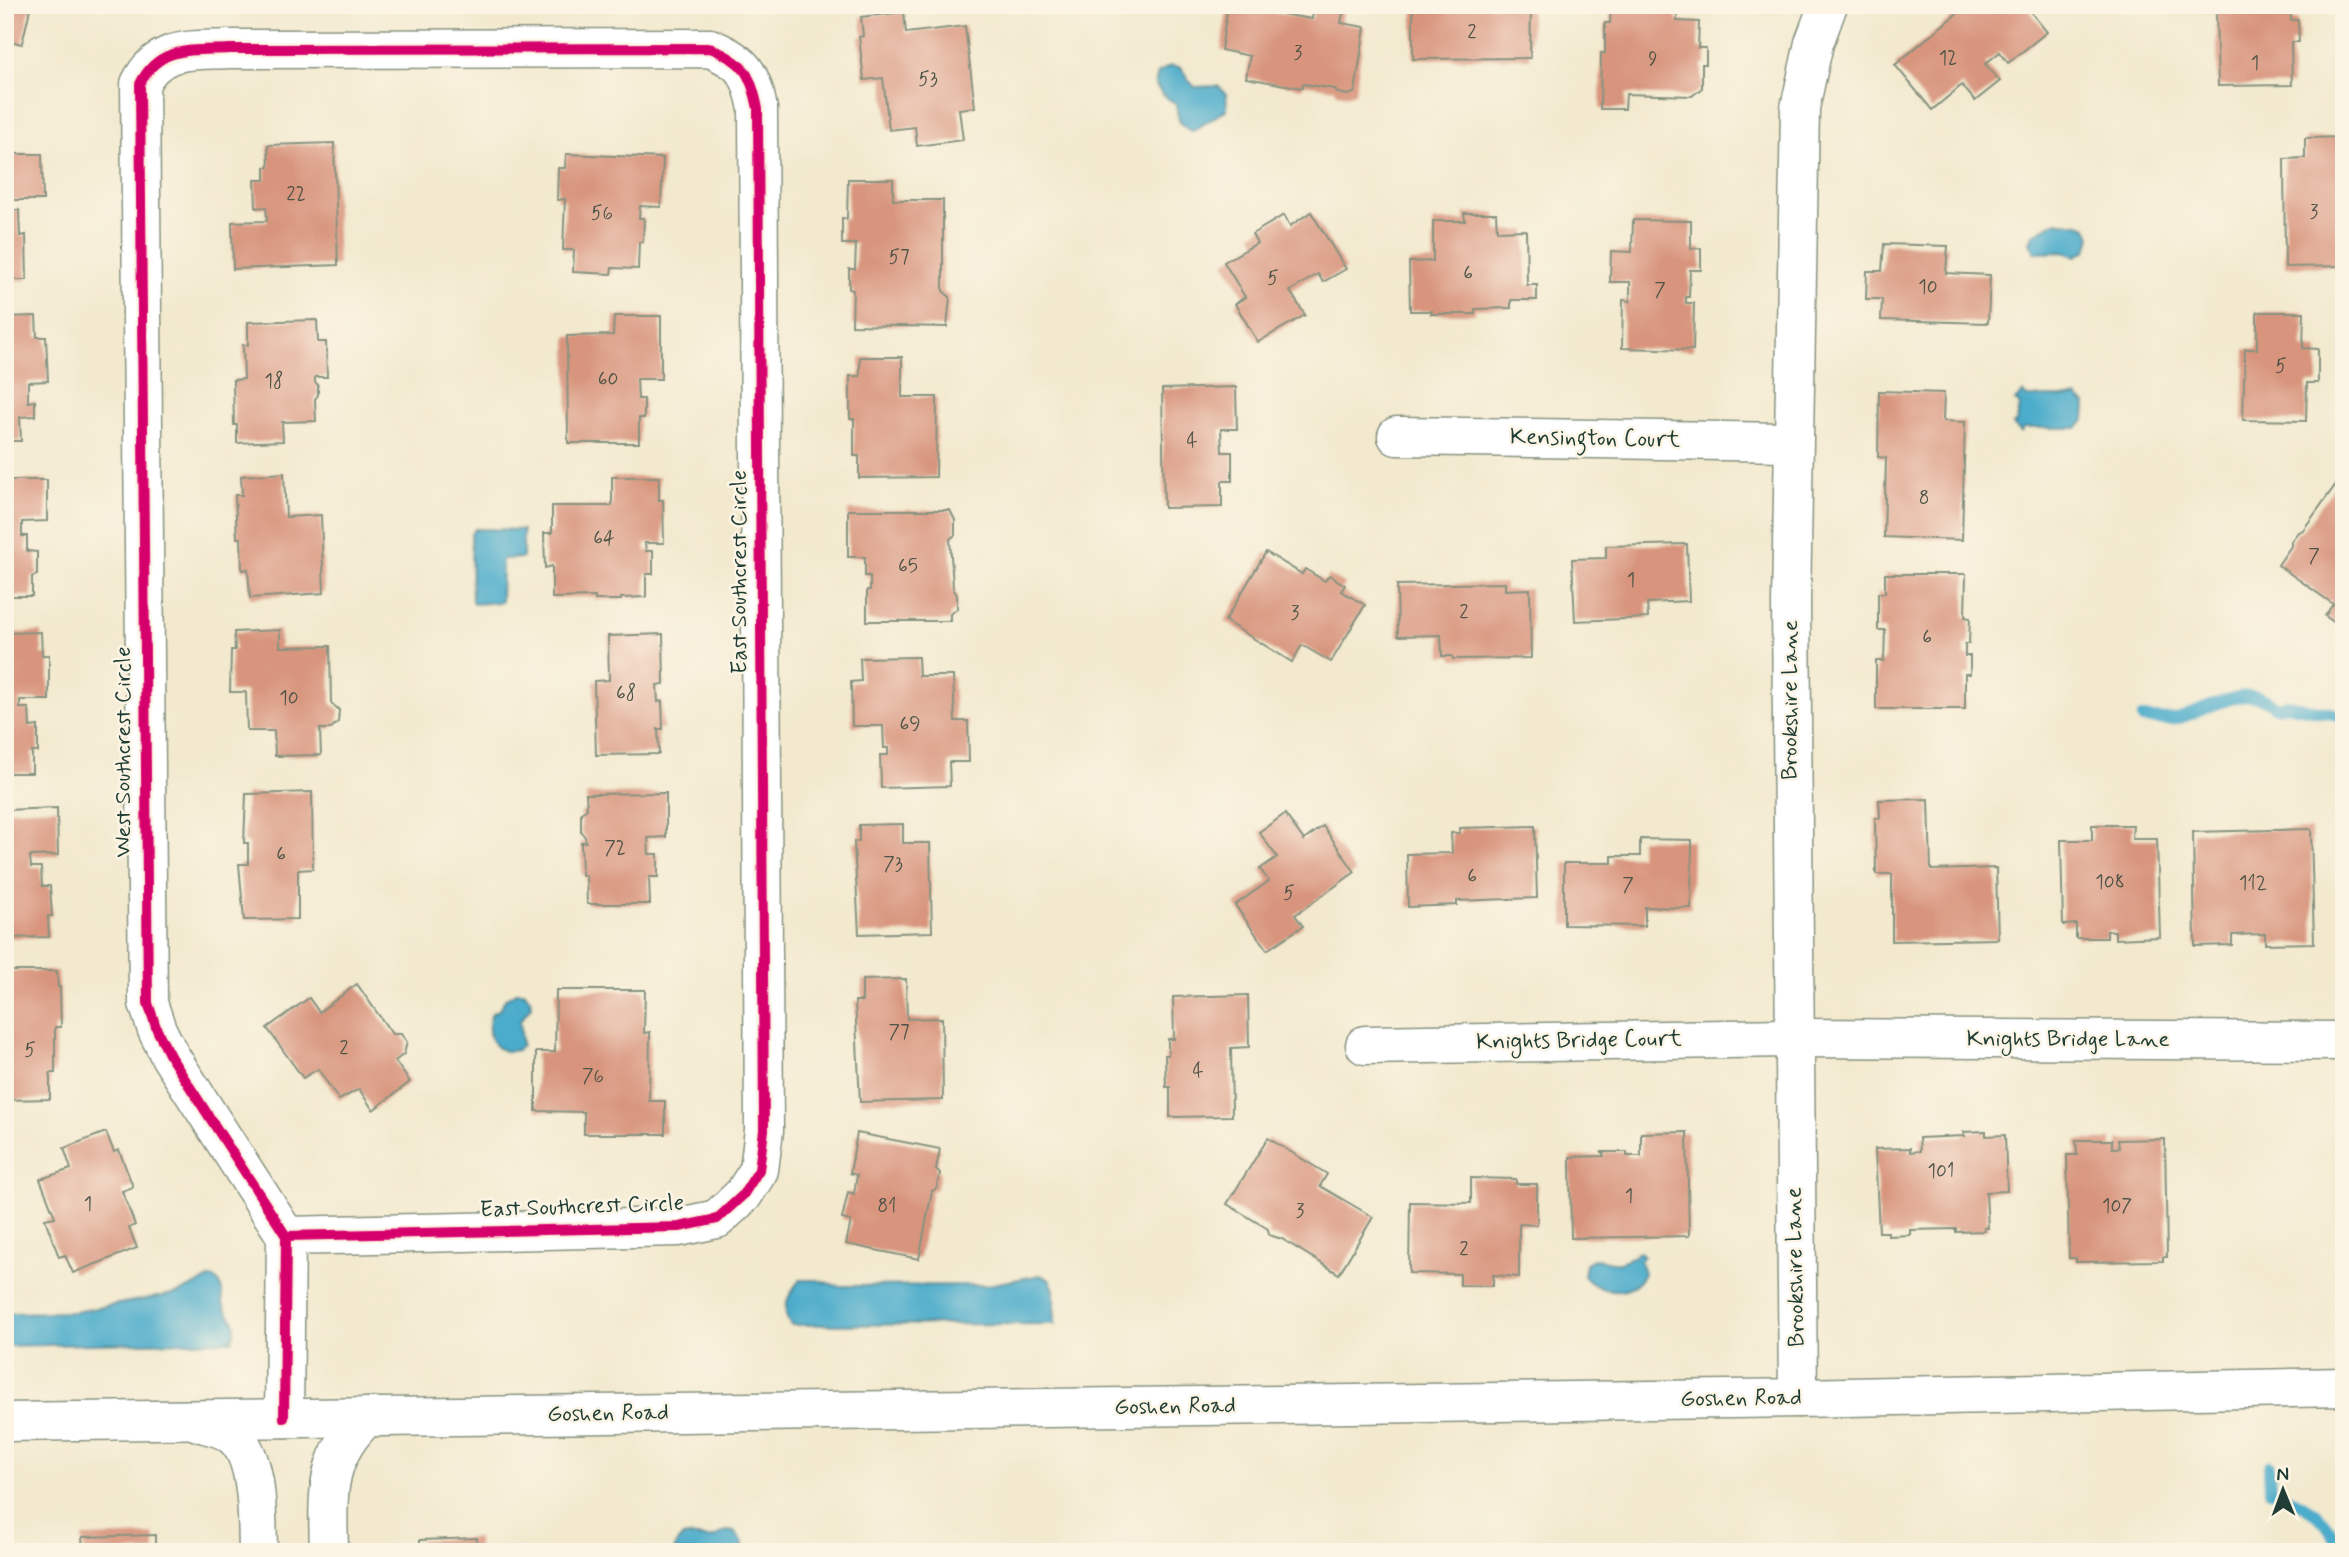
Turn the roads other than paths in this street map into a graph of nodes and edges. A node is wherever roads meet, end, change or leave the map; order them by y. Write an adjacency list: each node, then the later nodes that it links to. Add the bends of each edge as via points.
1 (1828, 5): 4 (street, Brookshire Lane, via 1814,43 1800,108)
2 (163, 57): 8 (street, West Southcrest Circle, via 146,72 139,96 148,1003 170,1056); 8 (street, East Southcrest Circle, via 180,51 229,49 710,48 740,63 749,76 758,109 764,1116 759,1170 743,1195 717,1219 679,1227)
3 (1397, 436): 4 (street, Kensington Court)
4 (1793, 442): 5 (street, Brookshire Lane)
5 (1793, 1038): 6 (street, Knights Bridge Lane); 7 (street, Knights Bridge Court); 10 (street, Brookshire Lane)
6 (2344, 1041)
7 (1365, 1045)
8 (286, 1236): 12 (street)
9 (2344, 1387): 10 (street, Goshen Road)
10 (1798, 1398): 11 (street, Goshen Road)
11 (367, 1417): 12 (street, Goshen Road); 16 (street, via 354,1429 332,1471)
12 (284, 1418): 13 (street, Goshen Road)
13 (192, 1420): 14 (street, Goshen Road); 15 (street, via 230,1433 247,1452 256,1495)
14 (5, 1422)
15 (258, 1552)
16 (329, 1552)

